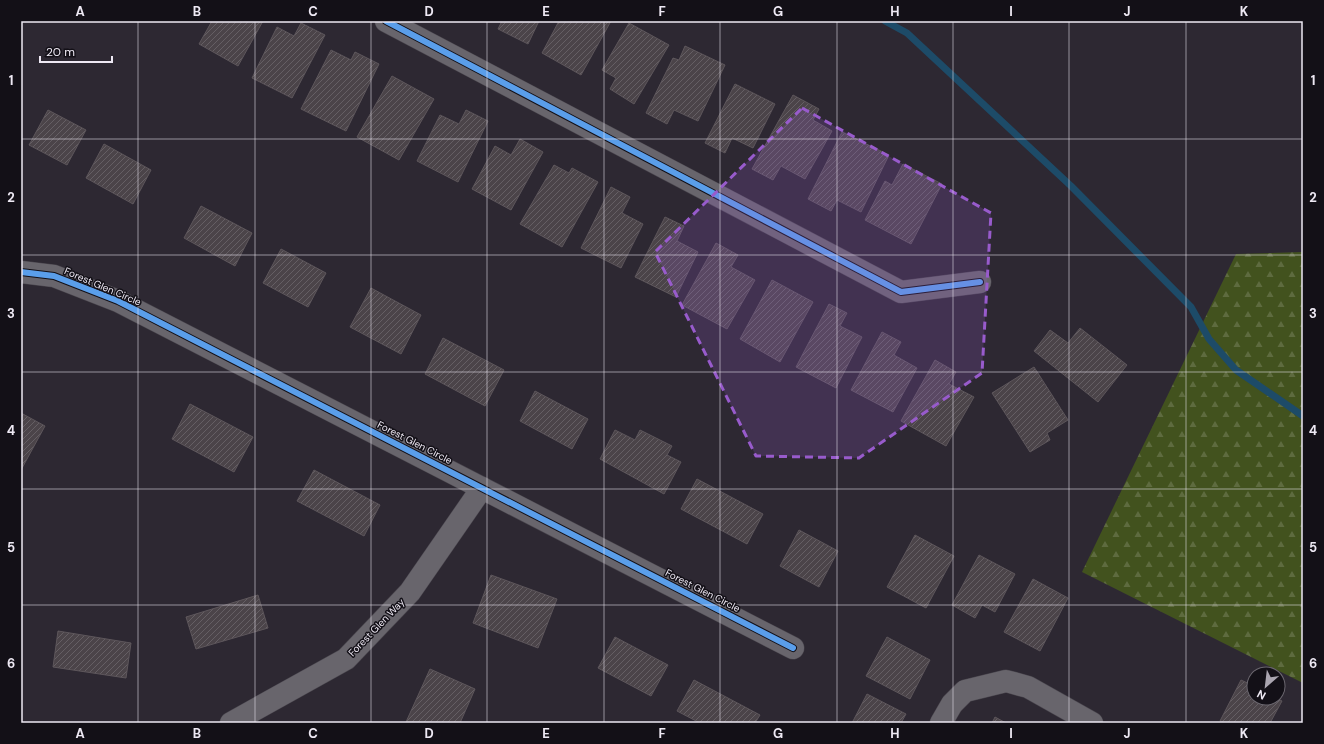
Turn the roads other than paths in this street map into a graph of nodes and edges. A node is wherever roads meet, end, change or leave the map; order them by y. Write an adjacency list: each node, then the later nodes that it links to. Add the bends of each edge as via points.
1 (386, 21): 3 (street, via 901,292)
2 (21, 272): 4 (street, Forest Glen Circle, via 54,276 118,301)
3 (980, 282)
4 (482, 488): 5 (street, Forest Glen Circle); 6 (street, Forest Glen Way, via 410,592 346,659)
5 (792, 648)
6 (231, 723)
7 (941, 723): 8 (street, via 952,704 965,691 1006,681 1028,687)
8 (1092, 723)

